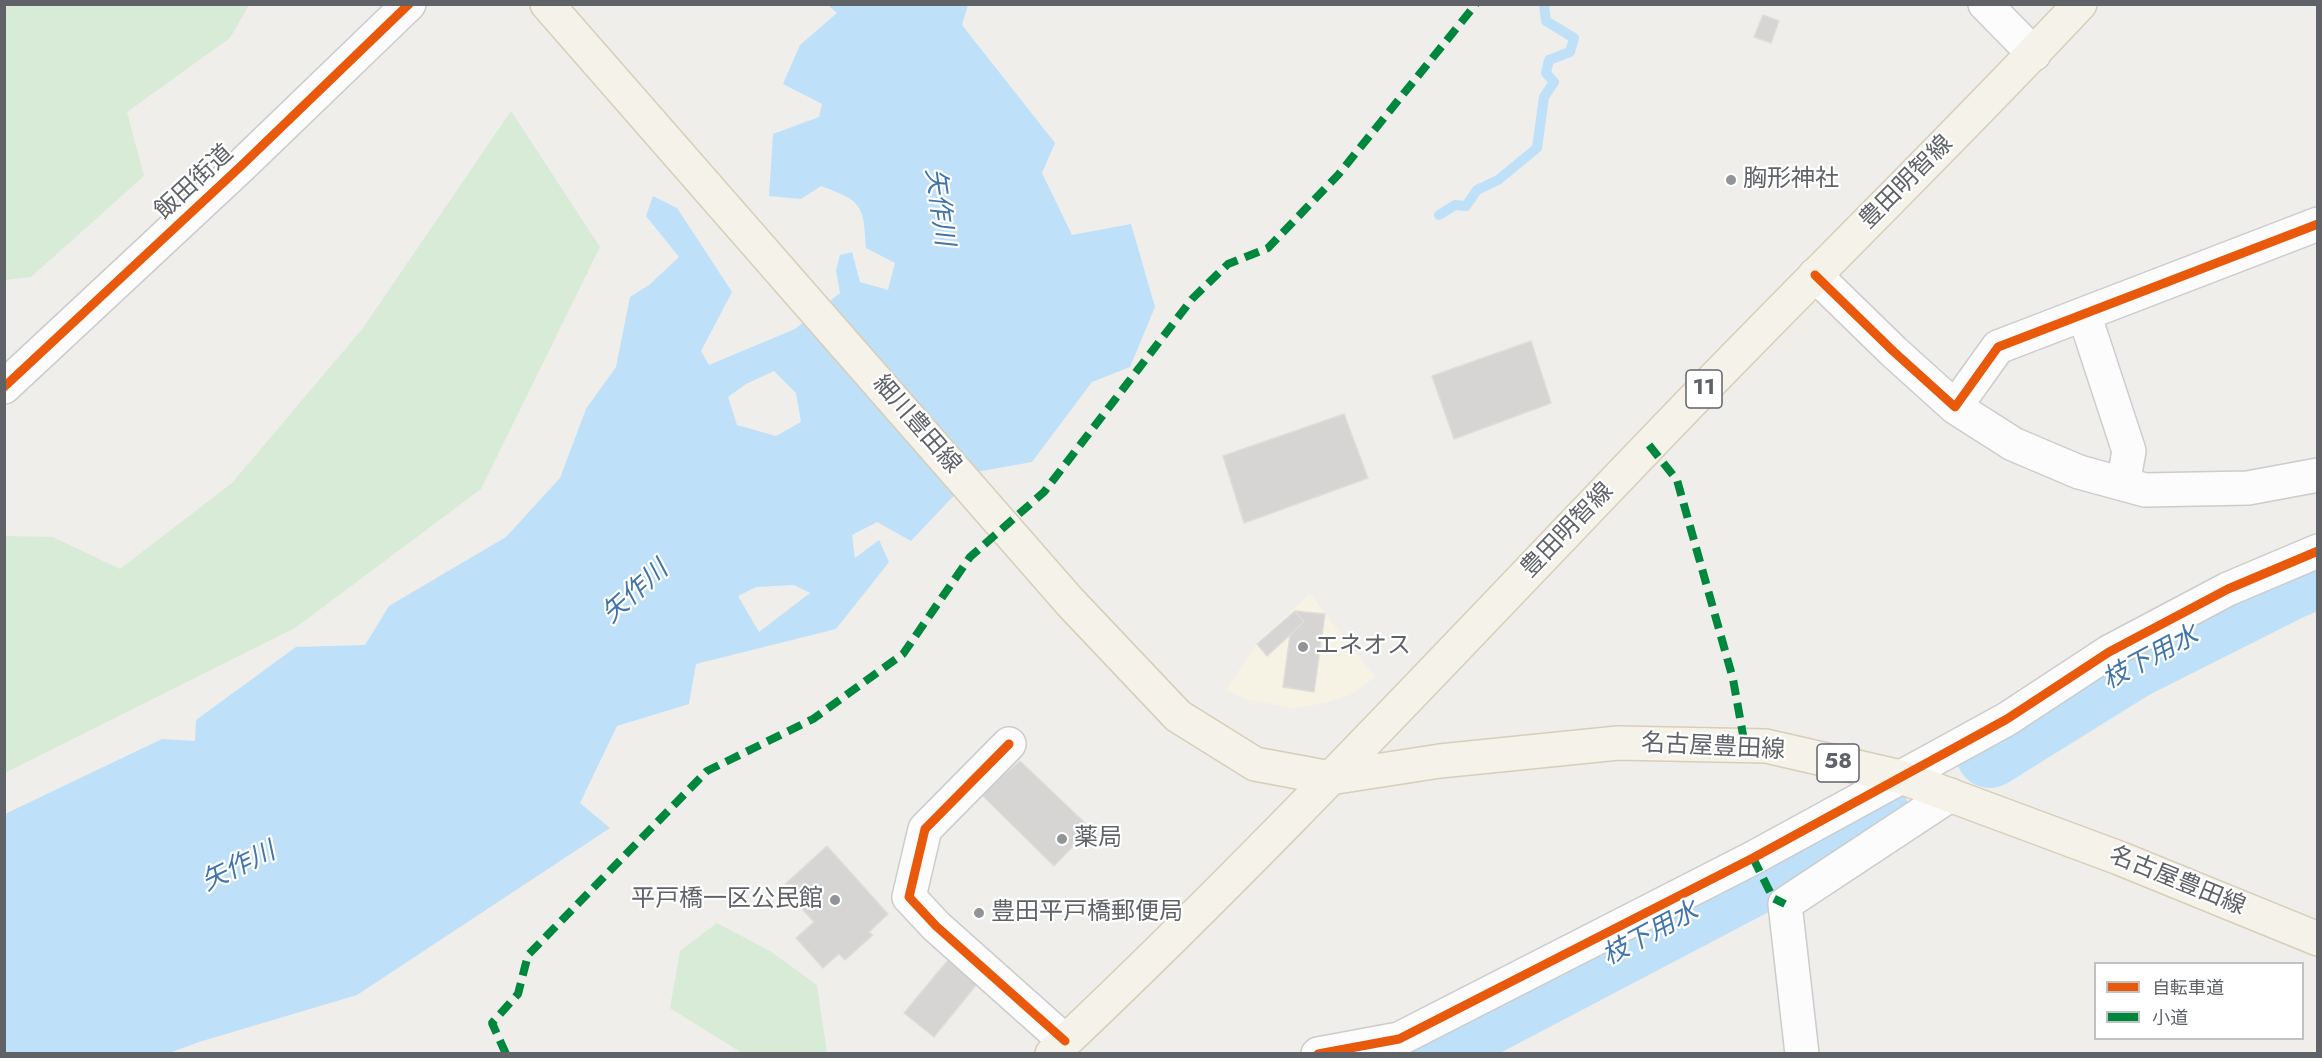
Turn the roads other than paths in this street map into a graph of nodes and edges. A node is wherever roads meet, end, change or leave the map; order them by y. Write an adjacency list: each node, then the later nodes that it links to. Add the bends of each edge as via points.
1 (409, 4): 9 (street, 飯田街道)
2 (547, 4): 16 (main road, 細川豊田線, via 1070,602 1178,716 1256,764)
3 (1985, 4): 5 (street)
4 (2080, 4): 5 (main road, 豊田明智線 / 11)
5 (2034, 54): 7 (main road, 豊田明智線 / 11)
6 (2318, 224): 8 (street)
7 (1815, 275): 10 (street); 16 (main road, 豊田明智線 / 11)
8 (2084, 314): 10 (street, via 1998,347); 12 (street, via 2129,451)
9 (4, 387)
10 (1955, 407): 12 (street, via 2013,444 2079,472)
11 (2318, 476): 12 (street, via 2248,488 2145,490)
12 (2123, 484)
13 (2318, 550): 15 (street, via 2228,589 2109,652 2007,719)
14 (1009, 744): 19 (street, via 925,829 909,897)
15 (1901, 777): 16 (main road, 名古屋豊田線 / 58, via 1766,746 1618,743 1440,761); 17 (main road, 名古屋豊田線 / 58); 20 (street, via 1399,1040)
16 (1330, 778): 19 (main road, 豊田明智線 / 11)
17 (1950, 795): 18 (main road, 名古屋豊田線 / 58); 21 (street, via 1785,904)
18 (2318, 939)
19 (1058, 1047)
20 (1318, 1053)
21 (1802, 1053)

